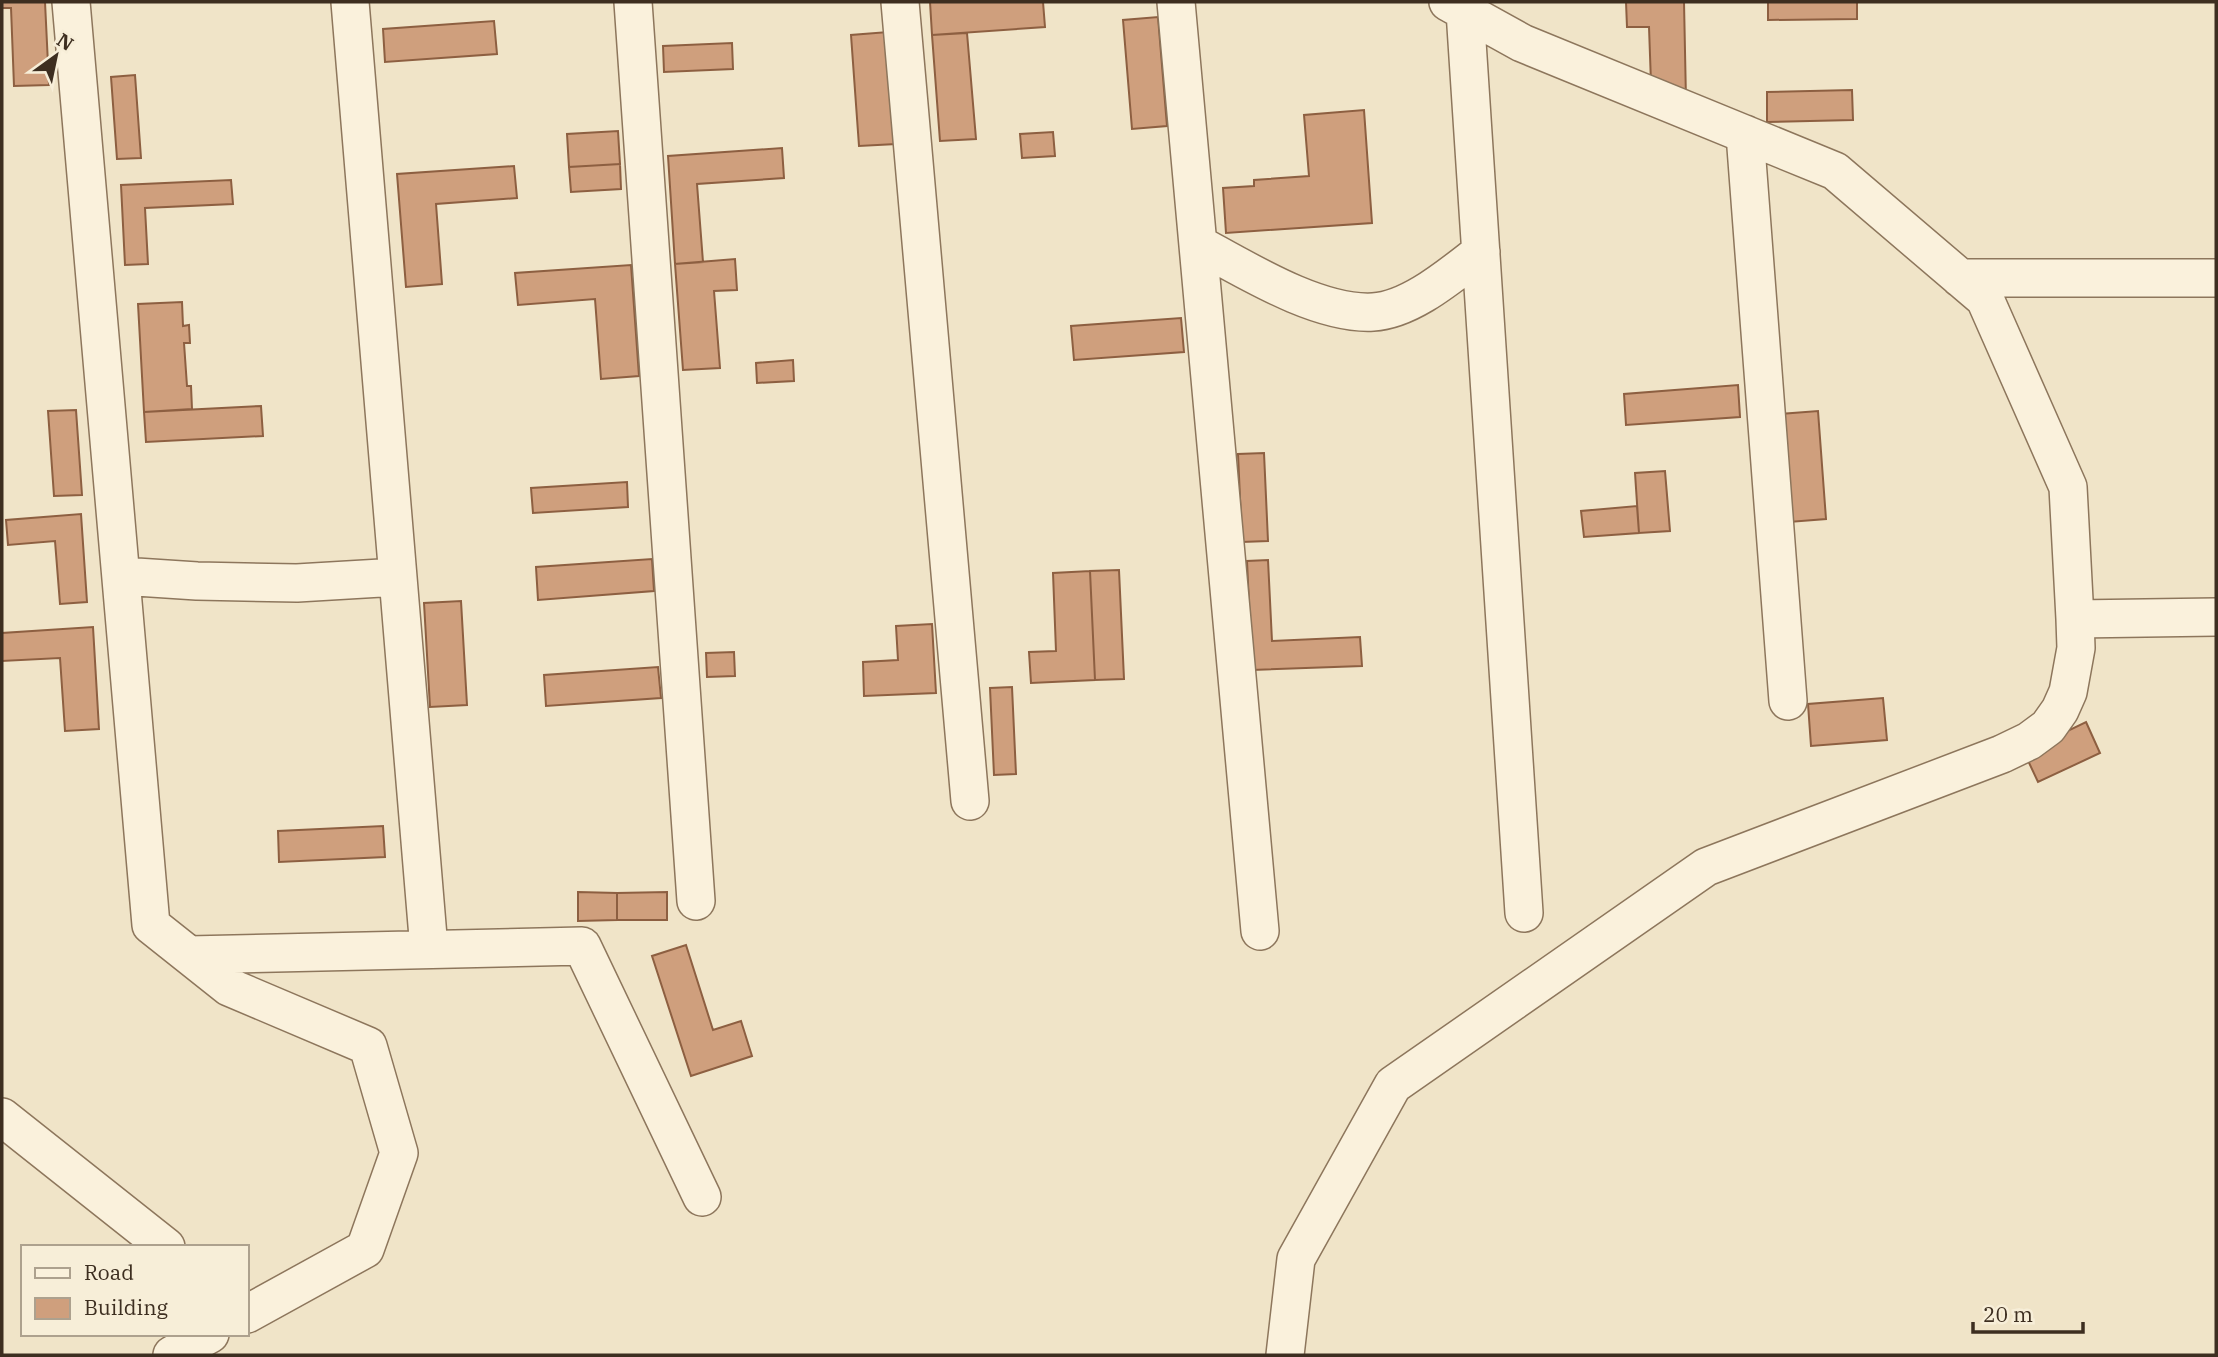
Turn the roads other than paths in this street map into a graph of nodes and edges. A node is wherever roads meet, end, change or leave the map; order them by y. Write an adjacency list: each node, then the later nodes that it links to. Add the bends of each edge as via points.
1 (71, 2): 12 (lane)
2 (350, 2): 13 (lane)
3 (633, 2): 18 (lane)
4 (900, 2): 17 (lane)
5 (1176, 2): 8 (lane)
6 (1456, 6): 7 (lane, via 1522,43); 9 (lane)
7 (1745, 134): 10 (lane, via 1835,171); 16 (lane)
8 (1198, 244): 9 (lane, via 1286,291 1374,312 1427,292); 20 (lane)
9 (1481, 252): 19 (lane)
10 (1960, 278): 11 (lane); 15 (lane, via 1985,299 2068,487)
11 (2216, 278)
12 (121, 576): 13 (lane, via 297,583); 22 (lane, via 151,925)
13 (398, 577): 21 (lane)
14 (2216, 617): 15 (lane)
15 (2075, 619): 29 (lane, via 2076,648 2068,692 2048,727 2029,741 1706,867 1393,1085 1297,1259)
16 (1788, 701)
17 (970, 801)
18 (696, 901)
19 (1524, 913)
20 (1260, 931)
21 (429, 949): 22 (lane); 24 (lane, via 582,946)
22 (189, 955): 26 (lane, via 229,987 368,1046 399,1153 365,1249)
23 (2, 1117): 25 (lane)
24 (702, 1197)
25 (163, 1245)
26 (248, 1312)
27 (206, 1336): 28 (lane)
28 (172, 1355)
29 (1285, 1355)

